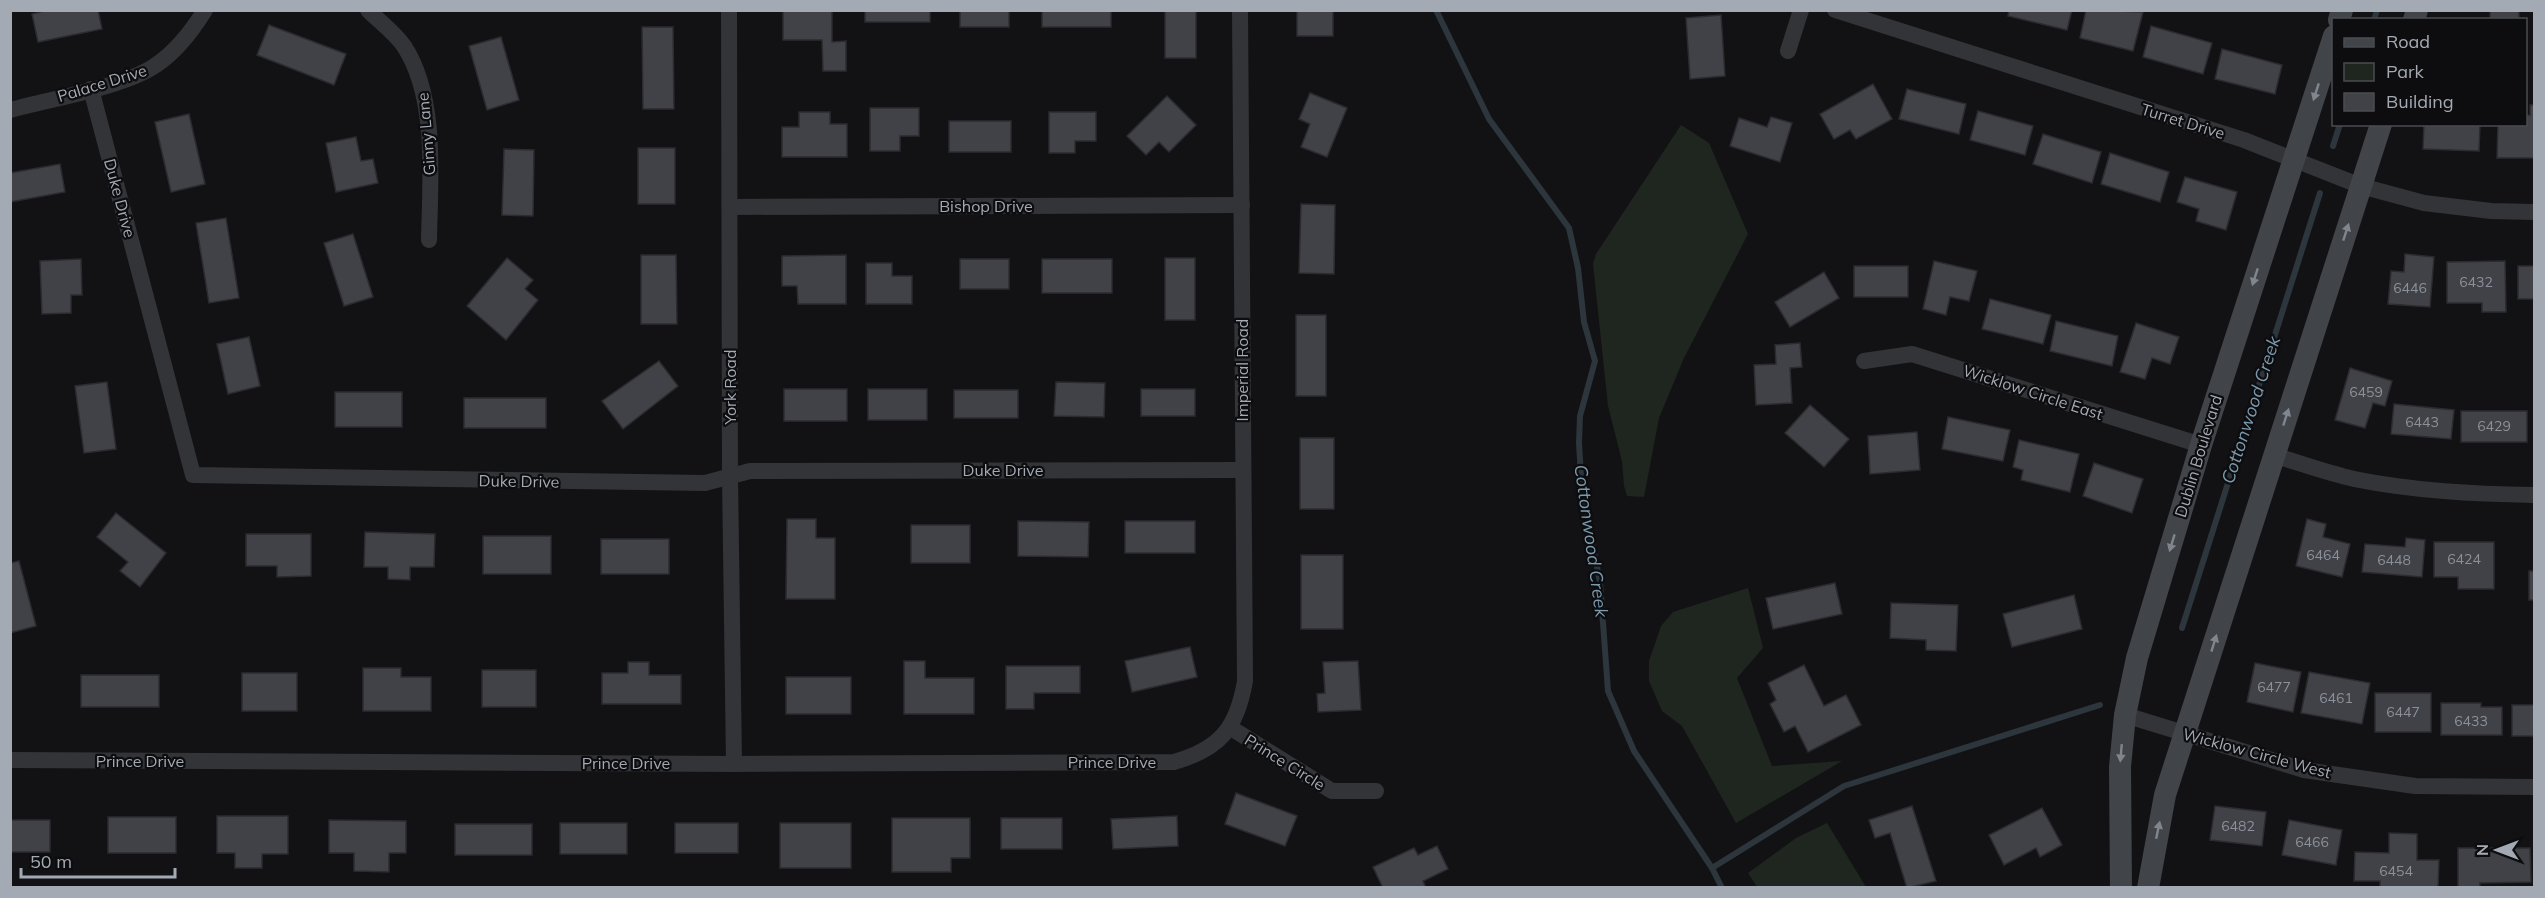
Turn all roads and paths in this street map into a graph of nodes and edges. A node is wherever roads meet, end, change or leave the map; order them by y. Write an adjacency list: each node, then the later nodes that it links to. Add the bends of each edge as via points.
1 (205, 10): 9 (street, Palace Drive, via 189,35 154,66)
2 (368, 10): 17 (street, Ginny Lane, via 403,45 417,69 425,98)
3 (729, 10): 15 (street, York Road)
4 (1240, 10): 14 (street, Imperial Road)
5 (1802, 10): 8 (street)
6 (1835, 10): 12 (street, Turret Drive, via 2244,140)
7 (2332, 42): 12 (main road, Dublin Boulevard, one-way to 12)
8 (1788, 51)
9 (91, 89): 10 (street, Palace Drive); 22 (street, Duke Drive, via 193,475 705,483)
10 (10, 110)
11 (2380, 126): 13 (main road)
12 (2294, 160): 13 (street, Turret Drive); 19 (main road, Dublin Boulevard, one-way to 19)
13 (2361, 186): 16 (street, Turret Drive, via 2434,205 2491,212); 20 (main road, one-way to 13)
14 (1242, 205): 15 (street, Bishop Drive); 21 (street, Imperial Road)
15 (730, 207): 22 (street, York Road)
16 (2535, 212)
17 (429, 240)
18 (1864, 361): 19 (street, Wicklow Circle East, via 1912,354)
19 (2201, 445): 24 (main road, Dublin Boulevard, one-way to 24, via 2137,658)
20 (2274, 455): 23 (street, via 2352,478 2397,486 2470,494); 26 (main road, one-way to 20)
21 (1242, 470): 22 (street, Duke Drive, via 750,471); 25 (street, Imperial Road, via 1245,681 1242,702)
22 (730, 477): 28 (street, York Road)
23 (2535, 495)
24 (2125, 716): 26 (street, Wicklow Circle West); 31 (main road, Dublin Boulevard, one-way to 31, via 2120,766)
25 (1231, 728): 28 (street, Prince Drive, via 1194,757 1174,762); 30 (street, Prince Circle, via 1332,791)
26 (2186, 734): 29 (street, Wicklow Circle West, via 2304,770 2336,775 2415,786); 32 (main road, one-way to 26, via 2165,795)
27 (10, 760): 28 (street, Prince Drive)
28 (735, 764)
29 (2535, 787)
30 (1376, 791)
31 (2121, 888)
32 (2148, 888)

